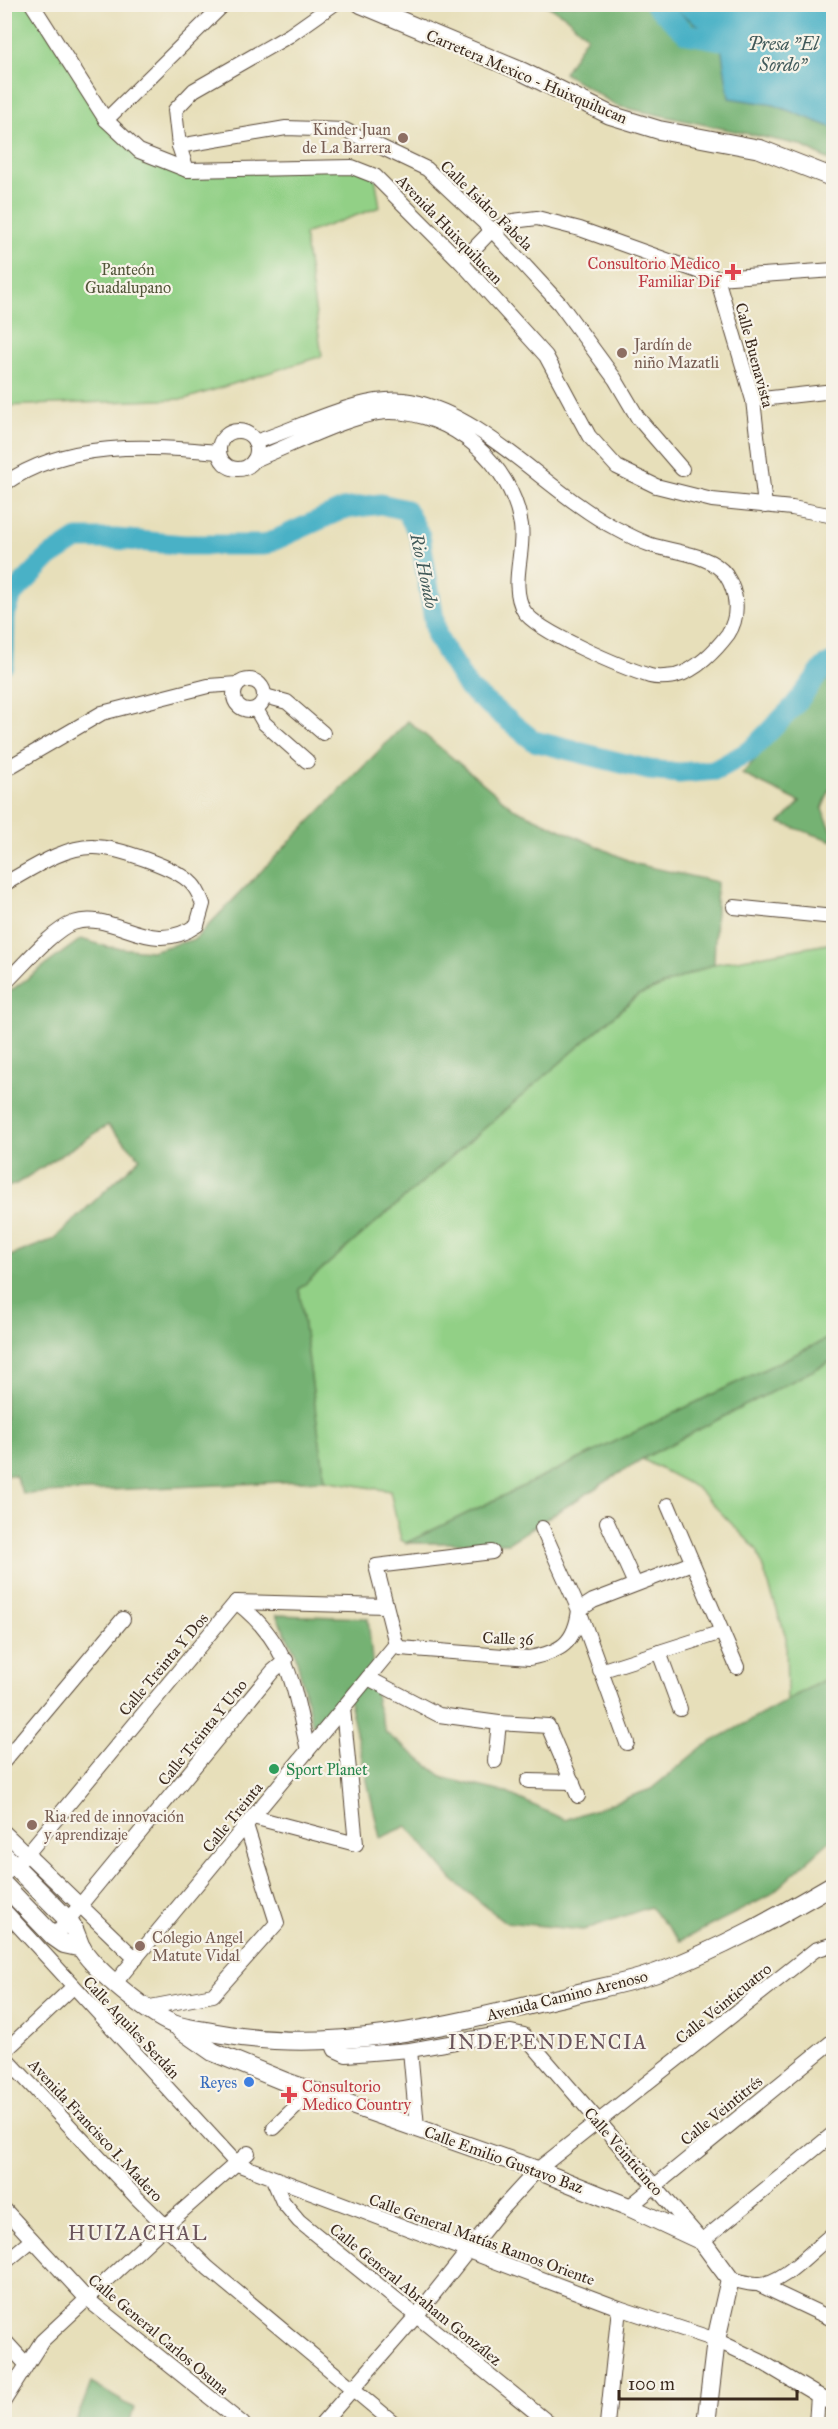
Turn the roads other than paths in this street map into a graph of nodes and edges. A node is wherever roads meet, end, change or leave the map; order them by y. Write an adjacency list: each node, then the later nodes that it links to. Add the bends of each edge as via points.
1 (32, 4): 5 (street, Avenida Huixquilucan)
2 (224, 4): 5 (street)
3 (334, 4): 6 (street, via 290,35 194,90 175,110)
4 (361, 4): 8 (main road, Carretera Mexico - Huixquilucan, via 523,72 610,115 659,130 760,149)
5 (106, 120): 7 (street, Avenida Huixquilucan, via 139,152)
6 (179, 146): 7 (street); 9 (street, Calle Isidro Fabela, via 286,128 345,130 427,169)
7 (187, 170): 10 (street, Avenida Huixquilucan, via 351,166 375,176)
8 (834, 178)
9 (492, 230): 10 (street); 12 (street, via 513,221 537,218 580,229); 18 (street, Calle Isidro Fabela, via 560,304 615,379 638,418)
10 (461, 262): 20 (street, Avenida Huixquilucan, via 546,356 589,436 617,467 656,486 712,500)
11 (834, 270): 12 (street)
12 (717, 278): 14 (street, Calle Buenavista)
13 (834, 392): 14 (street)
14 (753, 400): 20 (street, Calle Buenavista)
15 (255, 442): 16 (street, via 247,433 230,432 220,440); 17 (street); 17 (street, via 356,406 383,401 408,400 442,409 590,513 648,544 708,561 725,573 737,609 732,628 698,664 677,676 653,677 548,633 532,622 522,609 516,586 523,548 516,499 499,467 443,424 389,411 360,417)
16 (218, 452): 17 (street, via 223,463 234,469 246,468); 19 (street, via 156,447 79,453)
17 (254, 460)
18 (682, 469)
19 (4, 484)
20 (765, 506): 21 (street, Avenida Huixquilucan)
21 (834, 516)
22 (238, 684): 23 (street, via 253,680 262,686); 24 (street, via 234,694 237,704 245,710); 27 (street, via 208,686 102,713)
23 (264, 696): 24 (street); 25 (street, via 286,702)
24 (256, 709): 26 (street, via 264,723)
25 (323, 733)
26 (307, 761)
27 (4, 770)
28 (4, 884): 31 (street, via 67,852 93,847 178,873 192,883 203,904 197,925 172,938 156,938 90,921 72,923)
29 (734, 907): 30 (street)
30 (834, 916)
31 (4, 984)
32 (668, 1505): 36 (street)
33 (607, 1522): 37 (street)
34 (542, 1528): 40 (street)
35 (492, 1551): 39 (street, via 376,1566)
36 (692, 1563): 37 (street); 42 (street)
37 (635, 1584): 40 (street)
38 (236, 1602): 39 (street); 45 (street, via 257,1618); 61 (street, Calle Treinta Y Dos)
39 (386, 1606): 43 (street)
40 (579, 1610): 43 (street, Calle 36, via 577,1626 561,1648 530,1658 400,1648); 47 (street)
41 (123, 1619): 54 (street)
42 (722, 1632): 44 (street); 46 (street)
43 (396, 1644): 48 (street, Calle Treinta)
44 (660, 1652): 47 (street); 50 (street)
45 (286, 1660): 53 (street); 64 (street, Calle Treinta Y Uno)
46 (737, 1667)
47 (600, 1671): 52 (street)
48 (368, 1678): 49 (street, Calle Treinta); 51 (street, via 440,1715)
49 (343, 1708): 53 (street, Calle Treinta); 59 (street, via 356,1844)
50 (680, 1709)
51 (499, 1724): 55 (street); 57 (street, via 550,1728)
52 (627, 1743)
53 (308, 1750): 59 (street, Calle Treinta)
54 (4, 1761)
55 (495, 1761)
56 (528, 1780): 57 (street)
57 (573, 1782): 58 (street)
58 (578, 1796)
59 (250, 1821): 70 (street, Calle Treinta); 73 (street, via 277,1923 213,1995)
60 (4, 1832): 61 (street)
61 (13, 1862): 64 (street); 66 (main road)
62 (834, 1884): 75 (main road, Avenida Camino Arenoso, via 758,1929 658,1972 501,2013 416,2030)
63 (4, 1885): 67 (main road)
64 (81, 1905): 66 (street, Calle Treinta Y Uno); 70 (street)
65 (4, 1910): 72 (street, Calle Aquiles Serdán)
66 (69, 1920): 67 (street, Calle Treinta Y Uno); 69 (main road)
67 (54, 1937): 69 (main road)
68 (834, 1944): 81 (street, Calle Veinticuatro, via 815,1950)
69 (82, 1948): 71 (main road, Avenida Camino Arenoso)
70 (136, 1959): 71 (street, Calle Treinta)
71 (115, 1983): 73 (main road, Avenida Camino Arenoso)
72 (73, 1987): 78 (street); 86 (street, Calle Aquiles Serdán)
73 (145, 2008): 74 (main road, Avenida Camino Arenoso)
74 (174, 2024): 75 (main road, Avenida Camino Arenoso, via 234,2036); 80 (main road, Calle Emilio Gustavo Baz, via 213,2052)
75 (331, 2040): 77 (street, via 335,2050 346,2055)
76 (834, 2040): 89 (street, Calle Veintitrés)
77 (410, 2050): 81 (street, Calle Veinticinco, via 518,2032 530,2040); 82 (street)
78 (4, 2052)
79 (4, 2056): 92 (street, Avenida Francisco I. Madero)
80 (312, 2091): 82 (main road, Calle Emilio Gustavo Baz); 83 (street)
81 (599, 2123): 87 (street, Calle Veinticuatro); 89 (street, Calle Veinticinco)
82 (417, 2127): 87 (main road, Calle Emilio Gustavo Baz)
83 (274, 2128)
84 (834, 2133): 95 (street)
85 (248, 2153): 86 (street)
86 (237, 2164): 88 (street, Calle General Matías Ramos Oriente); 92 (street)
87 (537, 2170): 90 (main road, Calle Emilio Gustavo Baz); 96 (street, Calle Veinticuatro)
88 (273, 2179): 96 (street, Calle General Matías Ramos Oriente); 102 (street, Calle General Abraham González, via 283,2202 299,2221)
89 (654, 2187): 90 (street, Calle Veintitrés); 95 (street, Calle Veinticinco)
90 (629, 2207): 95 (main road, Calle Emilio Gustavo Baz)
91 (4, 2210): 94 (street, Calle General Carlos Osuna)
92 (165, 2226): 100 (street); 107 (street, Avenida Francisco I. Madero, via 208,2268)
93 (834, 2233): 99 (street, via 794,2268)
94 (32, 2240): 97 (street); 100 (street, Calle General Carlos Osuna)
95 (702, 2241): 98 (main road, Calle Veinticinco)
96 (468, 2250): 101 (street, Calle General Matías Ramos Oriente); 102 (street, Calle Veinticuatro)
97 (4, 2263)
98 (730, 2279): 99 (street); 105 (main road)
99 (760, 2285): 103 (street)
100 (87, 2299): 106 (street, via 42,2342); 111 (street, Calle General Carlos Osuna)
101 (619, 2308): 105 (street, Calle General Matías Ramos Oriente); 115 (street)
102 (417, 2315): 107 (street, Calle Veinticuatro); 114 (street, Calle General Abraham González)
103 (834, 2320)
104 (4, 2340): 106 (street)
105 (716, 2340): 108 (street, Calle General Matías Ramos Oriente); 116 (main road)
106 (26, 2364): 109 (street)
107 (353, 2389): 112 (street, Calle Veinticuatro); 113 (street, Avenida Francisco I. Madero)
108 (818, 2395): 110 (street, Calle General Matías Ramos Oriente); 117 (street)
109 (4, 2401)
110 (834, 2405)
111 (243, 2424)
112 (322, 2424)
113 (395, 2424)
114 (549, 2424)
115 (607, 2424)
116 (706, 2424)
117 (816, 2424)

